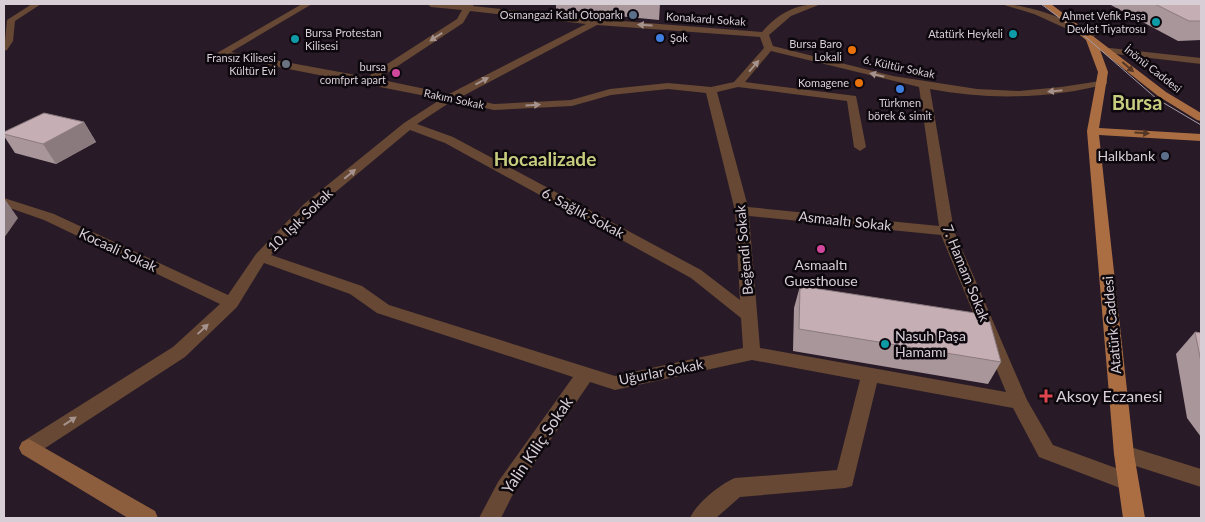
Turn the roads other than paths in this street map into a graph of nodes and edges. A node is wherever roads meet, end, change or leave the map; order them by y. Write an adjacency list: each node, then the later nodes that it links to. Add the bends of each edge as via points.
1 (37, 4): 8 (street)
2 (308, 4): 16 (street, Rakım Sokak, via 222,53)
3 (431, 4): 7 (street, Konakardı Sokak)
4 (817, 4): 10 (street, via 790,7)
5 (1005, 4): 11 (street, via 1038,12)
6 (1046, 4): 11 (main road, Atatürk Caddesi)
7 (469, 6): 9 (street, Konakardı Sokak); 16 (street, one-way to 16, via 460,21)
8 (8, 21): 12 (street, via 8,41)
9 (596, 22): 10 (street, Konakardı Sokak, one-way to 9); 21 (street, 10. Işık Sokak, one-way to 9)
10 (764, 35): 13 (street)
11 (1090, 37): 14 (main road, İnönü Caddesi); 17 (main road, Atatürk Caddesi, via 1102,65)
12 (4, 48)
13 (769, 48): 18 (street, one-way to 13); 19 (street, 6. Kültür Sokak, one-way to 13)
14 (1110, 51): 15 (street); 22 (main road, İnönü Caddesi, one-way to 22, via 1162,94)
15 (1201, 61)
16 (369, 80): 21 (street, Rakım Sokak)
17 (1103, 82): 19 (street, 6. Kültür Sokak, one-way to 19, via 1079,88 1018,94); 24 (main road, Atatürk Caddesi)
18 (738, 84): 20 (street, Rakım Sokak); 26 (street, Rakım Sokak, via 852,98)
19 (924, 86): 29 (street, 7. Hamam Sokak)
20 (711, 90): 21 (street, Rakım Sokak, one-way to 20, via 494,107 572,103 610,92 668,86); 28 (street, Beğendi Sokak)
21 (450, 98): 23 (street, 10. Işık Sokak)
22 (1201, 118)
23 (408, 125): 30 (street, 10. Işık Sokak, one-way to 23, via 309,207); 32 (street, 6. Sağlık Sokak, via 449,140 696,274)
24 (1093, 131): 25 (main road, one-way to 25); 38 (main road, Atatürk Caddesi)
25 (1201, 137)
26 (860, 146)
27 (4, 202): 31 (street, Kocaali Sokak, via 48,217)
28 (742, 211): 29 (street, Asmaaltı Sokak); 32 (street, Beğendi Sokak)
29 (947, 231): 36 (street, 7. Hamam Sokak)
30 (261, 256): 31 (street, 10. Işık Sokak); 34 (street, Uğurlar Sokak, via 356,290 384,309)
31 (231, 303): 37 (street, 10. Işık Sokak, one-way to 31, via 179,352)
32 (750, 315): 33 (street, Beğendi Sokak)
33 (752, 354): 34 (street, Uğurlar Sokak, via 615,383); 35 (street, Uğurlar Sokak)
34 (586, 374): 42 (street, Yalin Kiliç Sokak, via 505,490)
35 (870, 376): 36 (street, Uğurlar Sokak); 43 (street, via 845,479 735,488)
36 (1019, 402): 40 (street, 7. Hamam Sokak, via 1046,451)
37 (29, 448): 41 (main road)
38 (1124, 454): 39 (street); 40 (main road, Atatürk Caddesi)
39 (1201, 478)
40 (1128, 482): 44 (main road, Atatürk Caddesi)
41 (148, 518)
42 (490, 518)
43 (701, 518)
44 (1134, 518)

